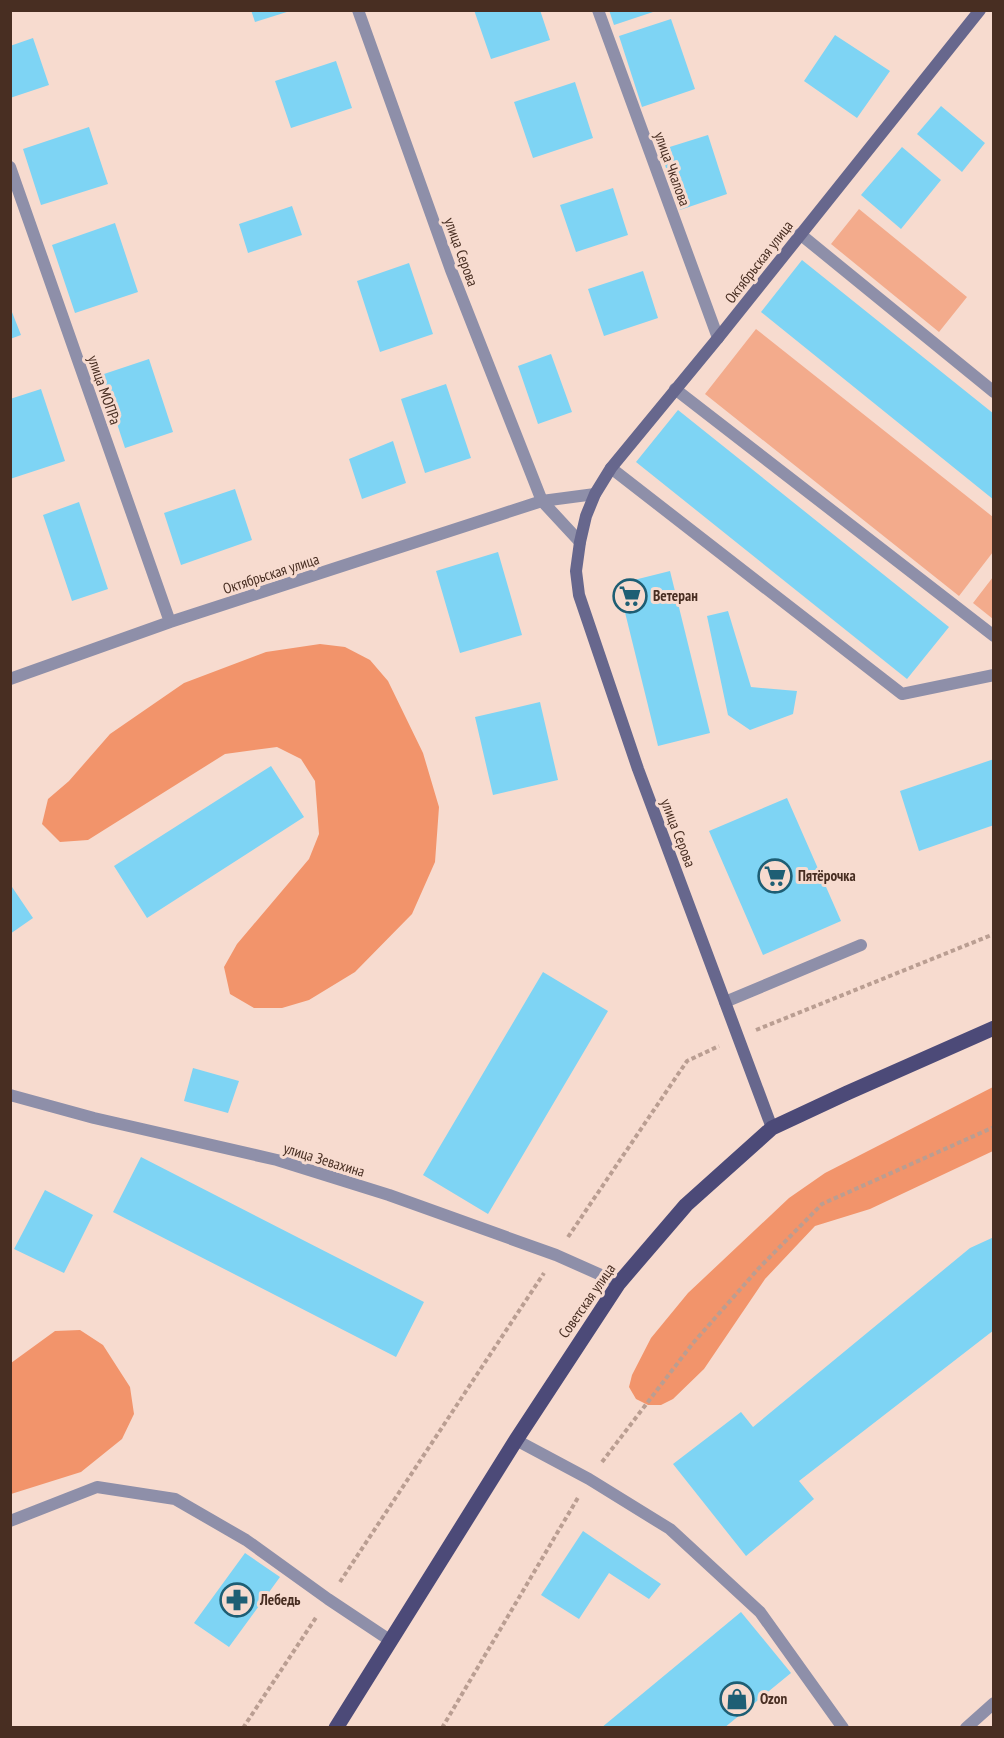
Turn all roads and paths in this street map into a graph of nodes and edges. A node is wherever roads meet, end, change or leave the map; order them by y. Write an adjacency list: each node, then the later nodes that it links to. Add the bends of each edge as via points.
1 (358, 10): 11 (street, улица Серова, via 451,270)
2 (598, 10): 6 (street, улица Чкалова)
3 (980, 10): 5 (street, Октябрьская улица)
4 (10, 167): 13 (street, улица МОПРа)
5 (800, 234): 6 (street, Октябрьская улица); 8 (street)
6 (718, 338): 7 (street, Октябрьская улица)
7 (675, 389): 9 (street, Октябрьская улица); 14 (street)
8 (993, 392)
9 (610, 468): 10 (street, Октябрьская улица); 15 (street, via 902,694)
10 (595, 495): 11 (street, Октябрьская улица); 12 (street, Октябрьская улица)
11 (542, 501): 12 (street); 13 (street, Октябрьская улица)
12 (580, 542): 18 (street, улица Серова, via 576,571 579,595 638,769)
13 (170, 622): 16 (street, Октябрьская улица)
14 (993, 636)
15 (993, 675)
16 (10, 680)
17 (861, 945): 18 (street)
18 (725, 1002): 21 (street, улица Серова)
19 (993, 1028): 21 (main road, Советская улица)
20 (10, 1095): 23 (street, улица Зевахина, via 277,1160 556,1255)
21 (772, 1128): 23 (main road, Советская улица, via 686,1205)
22 (993, 1128): 25 (path, via 822,1204 693,1343)
23 (619, 1283): 24 (main road, Советская улица)
24 (516, 1440): 25 (street); 27 (main road, Советская улица)
25 (589, 1479): 30 (path); 31 (street, via 670,1529 760,1612)
26 (10, 1521): 27 (street, via 97,1487 175,1498 246,1540)
27 (391, 1641): 29 (main road, Советская улица)
28 (993, 1703): 32 (street)
29 (336, 1728)
30 (442, 1728)
31 (843, 1728)
32 (966, 1728)

